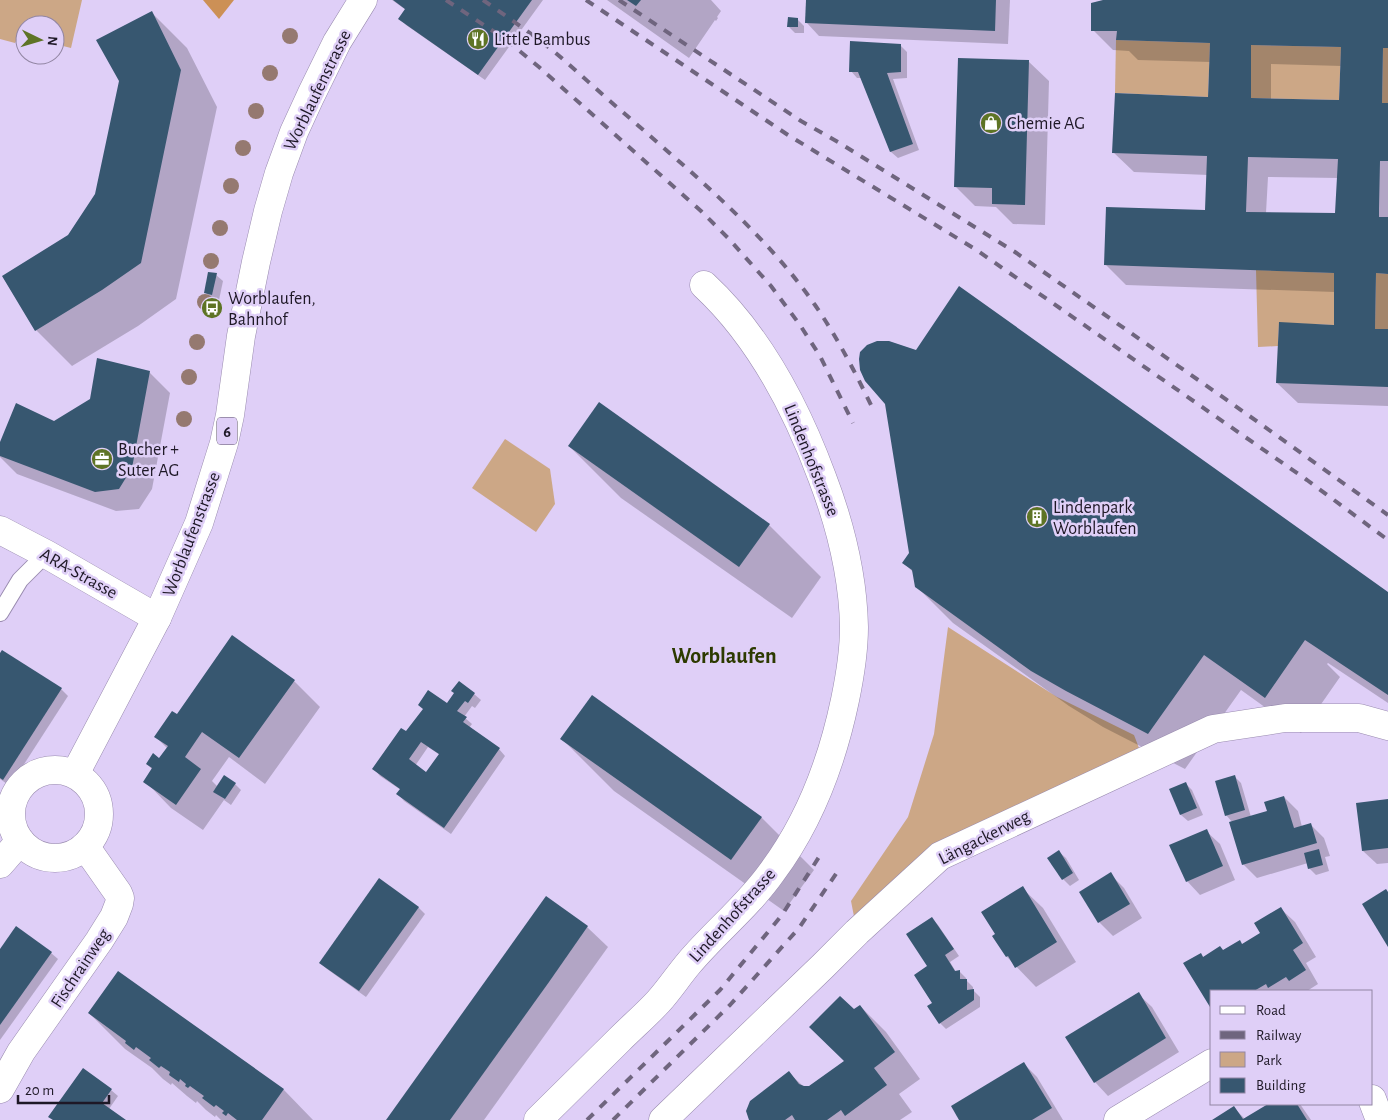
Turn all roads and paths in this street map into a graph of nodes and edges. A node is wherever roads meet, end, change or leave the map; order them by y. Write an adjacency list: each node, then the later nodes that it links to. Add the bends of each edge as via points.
1 (363, 0): 6 (street, Worblaufenstrasse / 6, via 310,95 279,173 254,271 224,443 199,523)
2 (704, 285): 15 (street, Lindenhofstrasse, via 736,318 771,370 804,435 829,495 851,588 854,628 850,676 826,769 800,829 781,860 755,894 689,963 659,1001)
3 (0, 530): 4 (street, ARA-Strasse)
4 (46, 554): 5 (lane, via 20,580); 6 (street, ARA-Strasse)
5 (0, 613)
6 (157, 618): 8 (street, Worblaufenstrasse / 6)
7 (1388, 726): 16 (street, Längackerweg, via 1359,718 1285,718 1213,729 940,856)
8 (75, 774): 9 (street, via 65,770 46,770 31,776 19,788 14,796 11,820); 10 (street, via 89,785 98,803 97,828)
9 (20, 841): 10 (street, via 39,855 56,858 71,855); 11 (street)
10 (85, 846): 13 (street, Fischrainweg, via 118,892 118,910 21,1052)
11 (0, 864)
12 (1210, 1064): 17 (street)
13 (0, 1089)
14 (1373, 1102): 18 (street)
15 (538, 1120)
16 (663, 1120)
17 (1118, 1120)
18 (1380, 1120)

